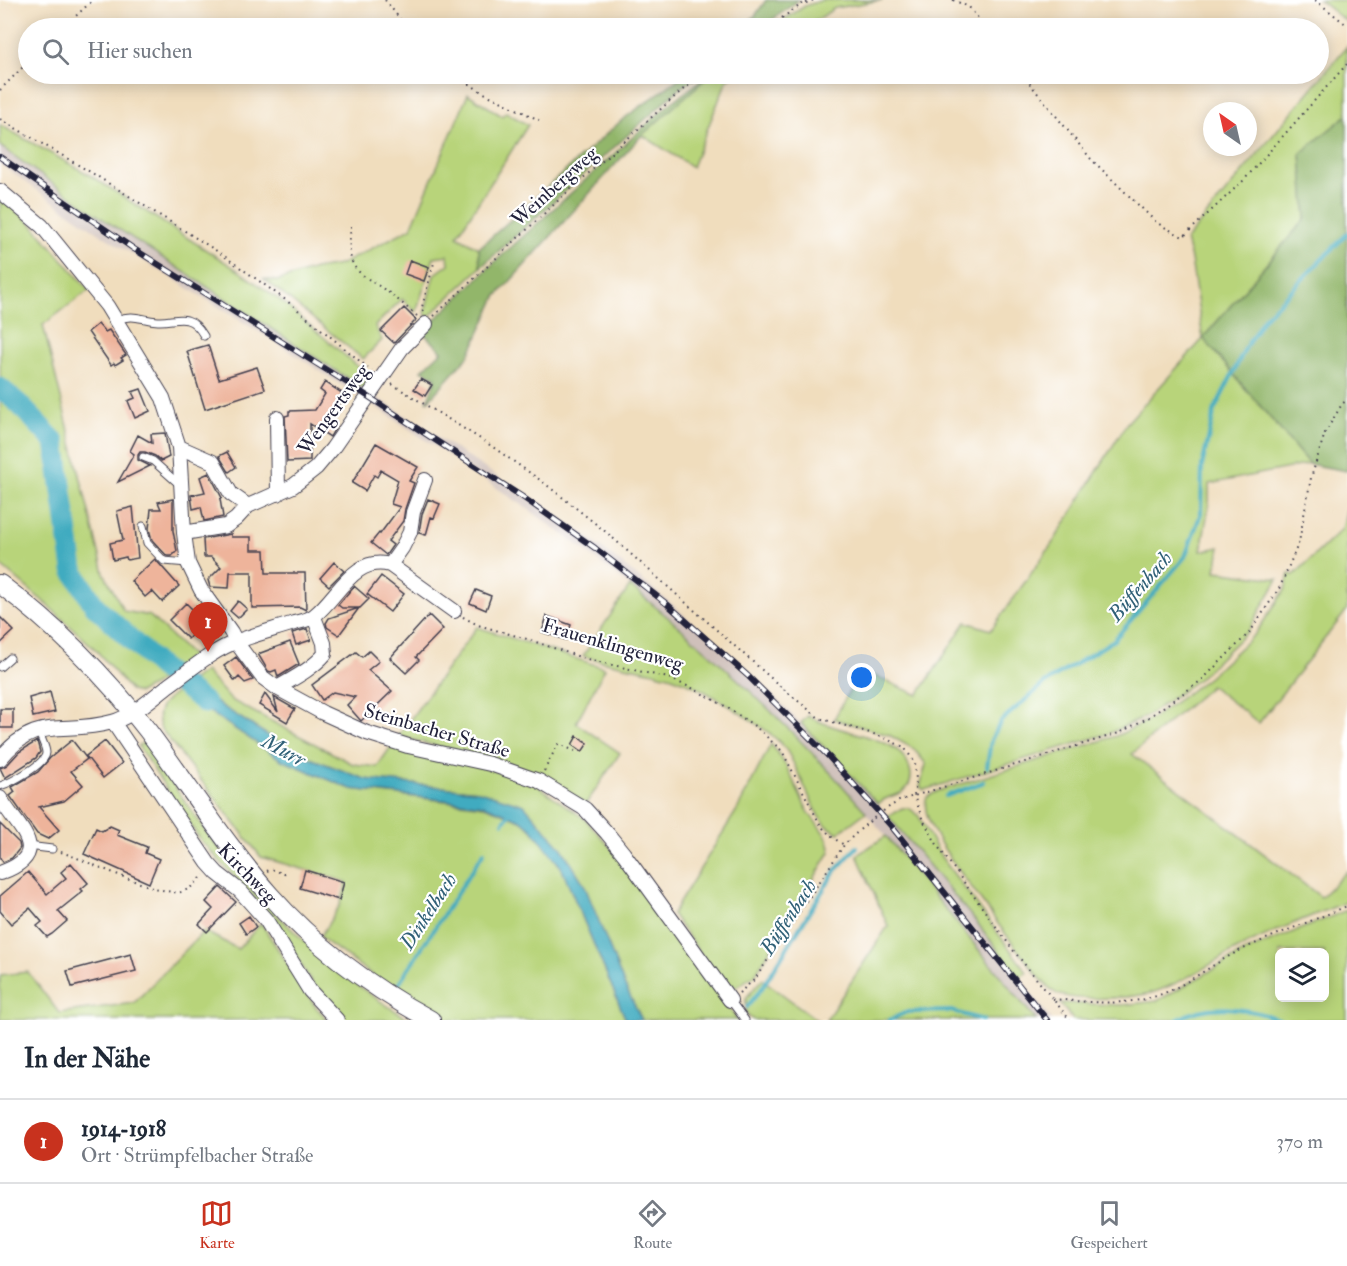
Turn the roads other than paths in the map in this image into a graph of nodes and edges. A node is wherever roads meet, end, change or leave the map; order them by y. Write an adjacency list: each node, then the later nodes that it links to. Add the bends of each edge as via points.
1 (0, 191): 2 (street, Steinbacher Straße, via 42,226)
2 (116, 320): 4 (lane, via 126,316 157,321 184,318 193,322); 6 (street, Steinbacher Straße, via 162,398)
3 (426, 324): 10 (street, Wengertsweg, via 402,348 316,468)
4 (204, 336)
5 (277, 418): 10 (street)
6 (179, 447): 9 (street, Steinbacher Straße); 11 (street, via 213,462 231,494)
7 (143, 457): 9 (lane)
8 (425, 480): 15 (street, via 410,532)
9 (180, 485): 13 (street, Steinbacher Straße)
10 (278, 494): 11 (street, Wengertsweg)
11 (248, 506): 13 (street, via 226,526)
12 (143, 526): 14 (lane, via 147,543 164,561)
13 (183, 533): 14 (street, Steinbacher Straße)
14 (188, 563): 19 (street, Steinbacher Straße)
15 (390, 565): 17 (street); 18 (street, via 371,564 358,571)
16 (0, 584): 23 (street, via 56,629)
17 (453, 611)
18 (314, 616): 19 (street); 22 (street, via 325,654 319,662)
19 (236, 642): 22 (street, Steinbacher Straße, via 262,677); 23 (street)
20 (10, 658): 21 (lane)
21 (0, 667)
22 (277, 688): 32 (street, Steinbacher Straße, via 367,733 490,764 539,781 585,809 607,833)
23 (132, 711): 24 (street); 34 (street, via 270,896 357,973)
24 (113, 722): 25 (street); 33 (street, Kirchweg, via 212,867 266,920 310,991)
25 (39, 730): 26 (street, via 12,744); 27 (lane, via 45,758)
26 (0, 759)
27 (0, 786)
28 (0, 798): 29 (street, via 27,836)
29 (28, 846): 30 (lane); 31 (street, via 16,867)
30 (52, 849)
31 (0, 873)
32 (730, 1000): 35 (lane, Steinbacher Straße)
33 (337, 1020)
34 (431, 1020)
35 (745, 1020)

